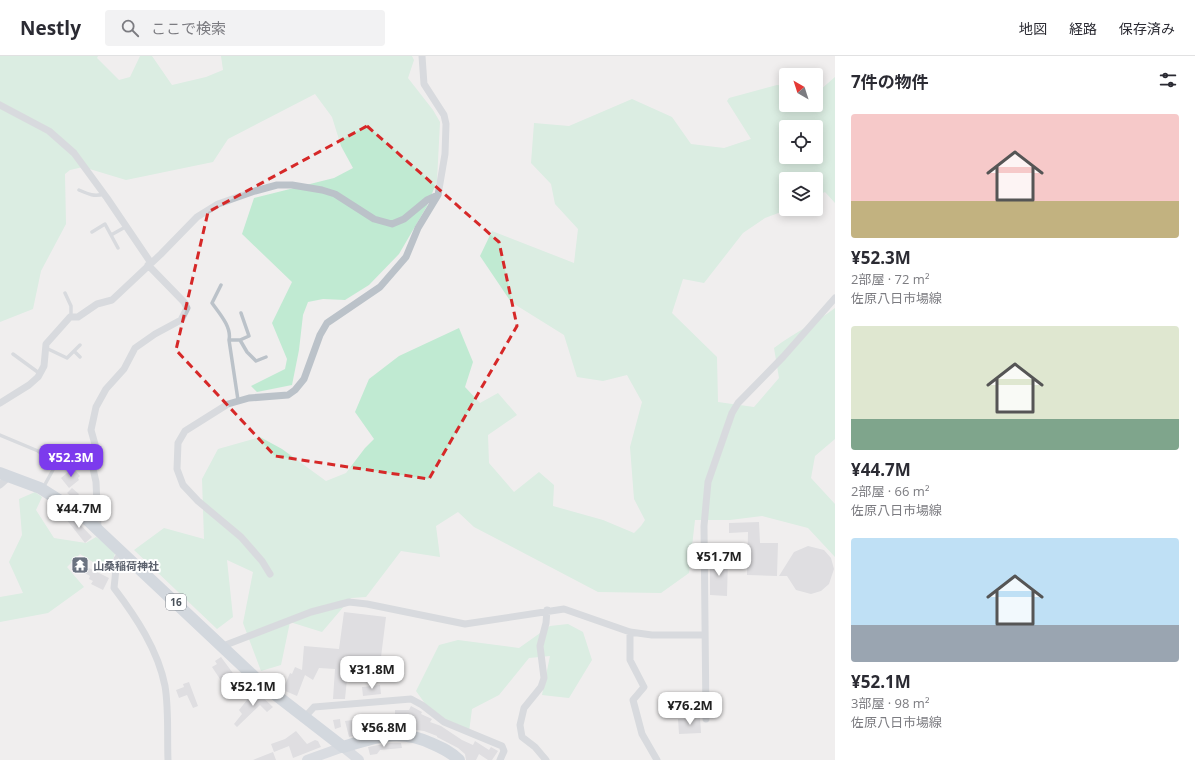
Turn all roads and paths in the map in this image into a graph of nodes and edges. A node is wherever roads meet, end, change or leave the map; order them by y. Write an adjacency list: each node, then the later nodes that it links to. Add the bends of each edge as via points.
1 (422, 56): 5 (street, via 424,84 444,115 446,124 445,154)
2 (0, 105): 4 (street, via 49,131 62,142 74,153)
3 (79, 190): 4 (lane, via 90,195)
4 (105, 194): 6 (street)
5 (438, 195): 10 (street, via 427,200 404,219 392,224 374,219 335,194 292,184 277,185 218,204 197,217); 25 (street, via 418,228 406,257 387,281 327,323 300,385 288,395)
6 (127, 226): 8 (lane); 10 (street)
7 (92, 232): 8 (lane, via 105,224)
8 (111, 235): 9 (lane)
9 (118, 248)
10 (150, 264): 15 (street, via 112,300 97,304 78,317); 31 (street, via 187,308 181,320 135,348 124,369 106,389 96,407 90,430 96,448 92,464 96,482)
11 (221, 285): 16 (lane, via 212,303 223,318 230,335)
12 (65, 293): 15 (lane, via 71,306)
13 (835, 298): 36 (street, via 784,357 738,403 732,413 712,469 705,501)
14 (241, 313): 17 (lane, via 249,336)
15 (70, 317): 19 (street, via 46,344)
16 (229, 340): 17 (lane); 25 (lane)
17 (240, 340): 23 (lane, via 256,361)
18 (80, 345): 20 (lane)
19 (46, 348): 20 (lane, via 67,358); 24 (street, via 44,366)
20 (74, 351): 22 (lane)
21 (13, 354): 24 (lane)
22 (80, 357)
23 (266, 357)
24 (40, 374): 26 (street, via 29,385)
25 (238, 400): 33 (street, via 185,431 178,443 177,469 183,485 190,494 241,537)
26 (0, 402)
27 (0, 435): 30 (lane, via 38,450 53,462 54,468)
28 (5, 474): 29 (street); 30 (main road, 16)
29 (0, 485)
30 (42, 490): 31 (main road, 16, via 81,514)
31 (98, 528): 32 (main road, 16)
32 (122, 552): 37 (main road, 16); 41 (street, via 117,559 114,588 129,608 159,661 165,687)
33 (270, 574)
34 (547, 610): 35 (street, via 564,609); 37 (street, via 465,624 349,602 310,612); 46 (street, via 540,646 543,682 524,708 520,725 522,737)
35 (630, 632): 36 (street, via 652,635); 47 (street, via 630,660 644,687 633,700 642,734)
36 (705, 635): 39 (street)
37 (223, 646): 38 (main road, 16, via 263,685)
38 (304, 718): 40 (main road, 16); 45 (street, via 314,707 411,699 449,725 502,746 504,751)
39 (706, 718)
40 (343, 747): 42 (main road); 43 (main road); 44 (main road, via 376,737 404,734 445,749)
41 (168, 760)
42 (307, 760)
43 (359, 760)
44 (459, 760)
45 (500, 760)
46 (546, 760)
47 (657, 760)

